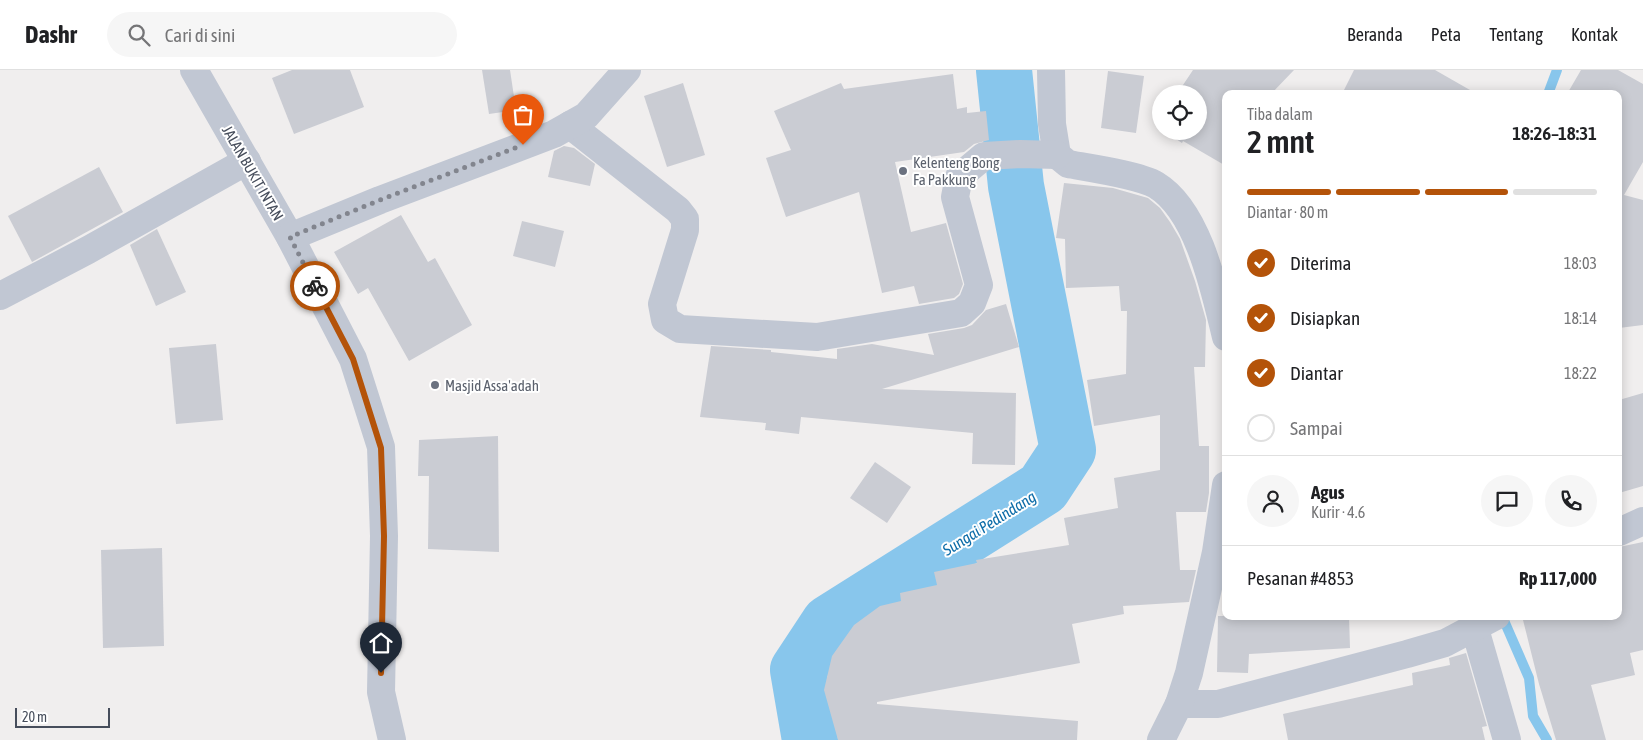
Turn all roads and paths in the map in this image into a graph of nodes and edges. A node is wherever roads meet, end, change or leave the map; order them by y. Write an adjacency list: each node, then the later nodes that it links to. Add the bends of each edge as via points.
1 (194, 70): 6 (street, JALAN BUKIT INTAN)
2 (628, 70): 4 (street, via 586,116)
3 (1051, 70): 5 (street, via 1052,124)
4 (570, 125): 5 (street, via 678,210 685,219 685,230 662,304 665,320 680,329 817,337 961,313 972,303 979,285 955,197 958,177 984,156); 7 (street)
5 (1057, 155): 9 (street, via 1068,164 1155,184 1172,199 1197,236)
6 (246, 161): 7 (street, JALAN BUKIT INTAN); 8 (street)
7 (290, 237): 15 (street, JALAN BUKIT INTAN, via 353,359 381,448 384,536 381,692)
8 (0, 296)
9 (1222, 323)
10 (1222, 512): 14 (street, via 1189,673)
11 (1643, 522): 12 (street)
12 (1622, 531)
13 (1485, 622): 14 (street, via 1445,643 1246,697 1218,704); 17 (street)
14 (1179, 704): 16 (street)
15 (392, 740)
16 (1161, 740)
17 (1507, 740)

